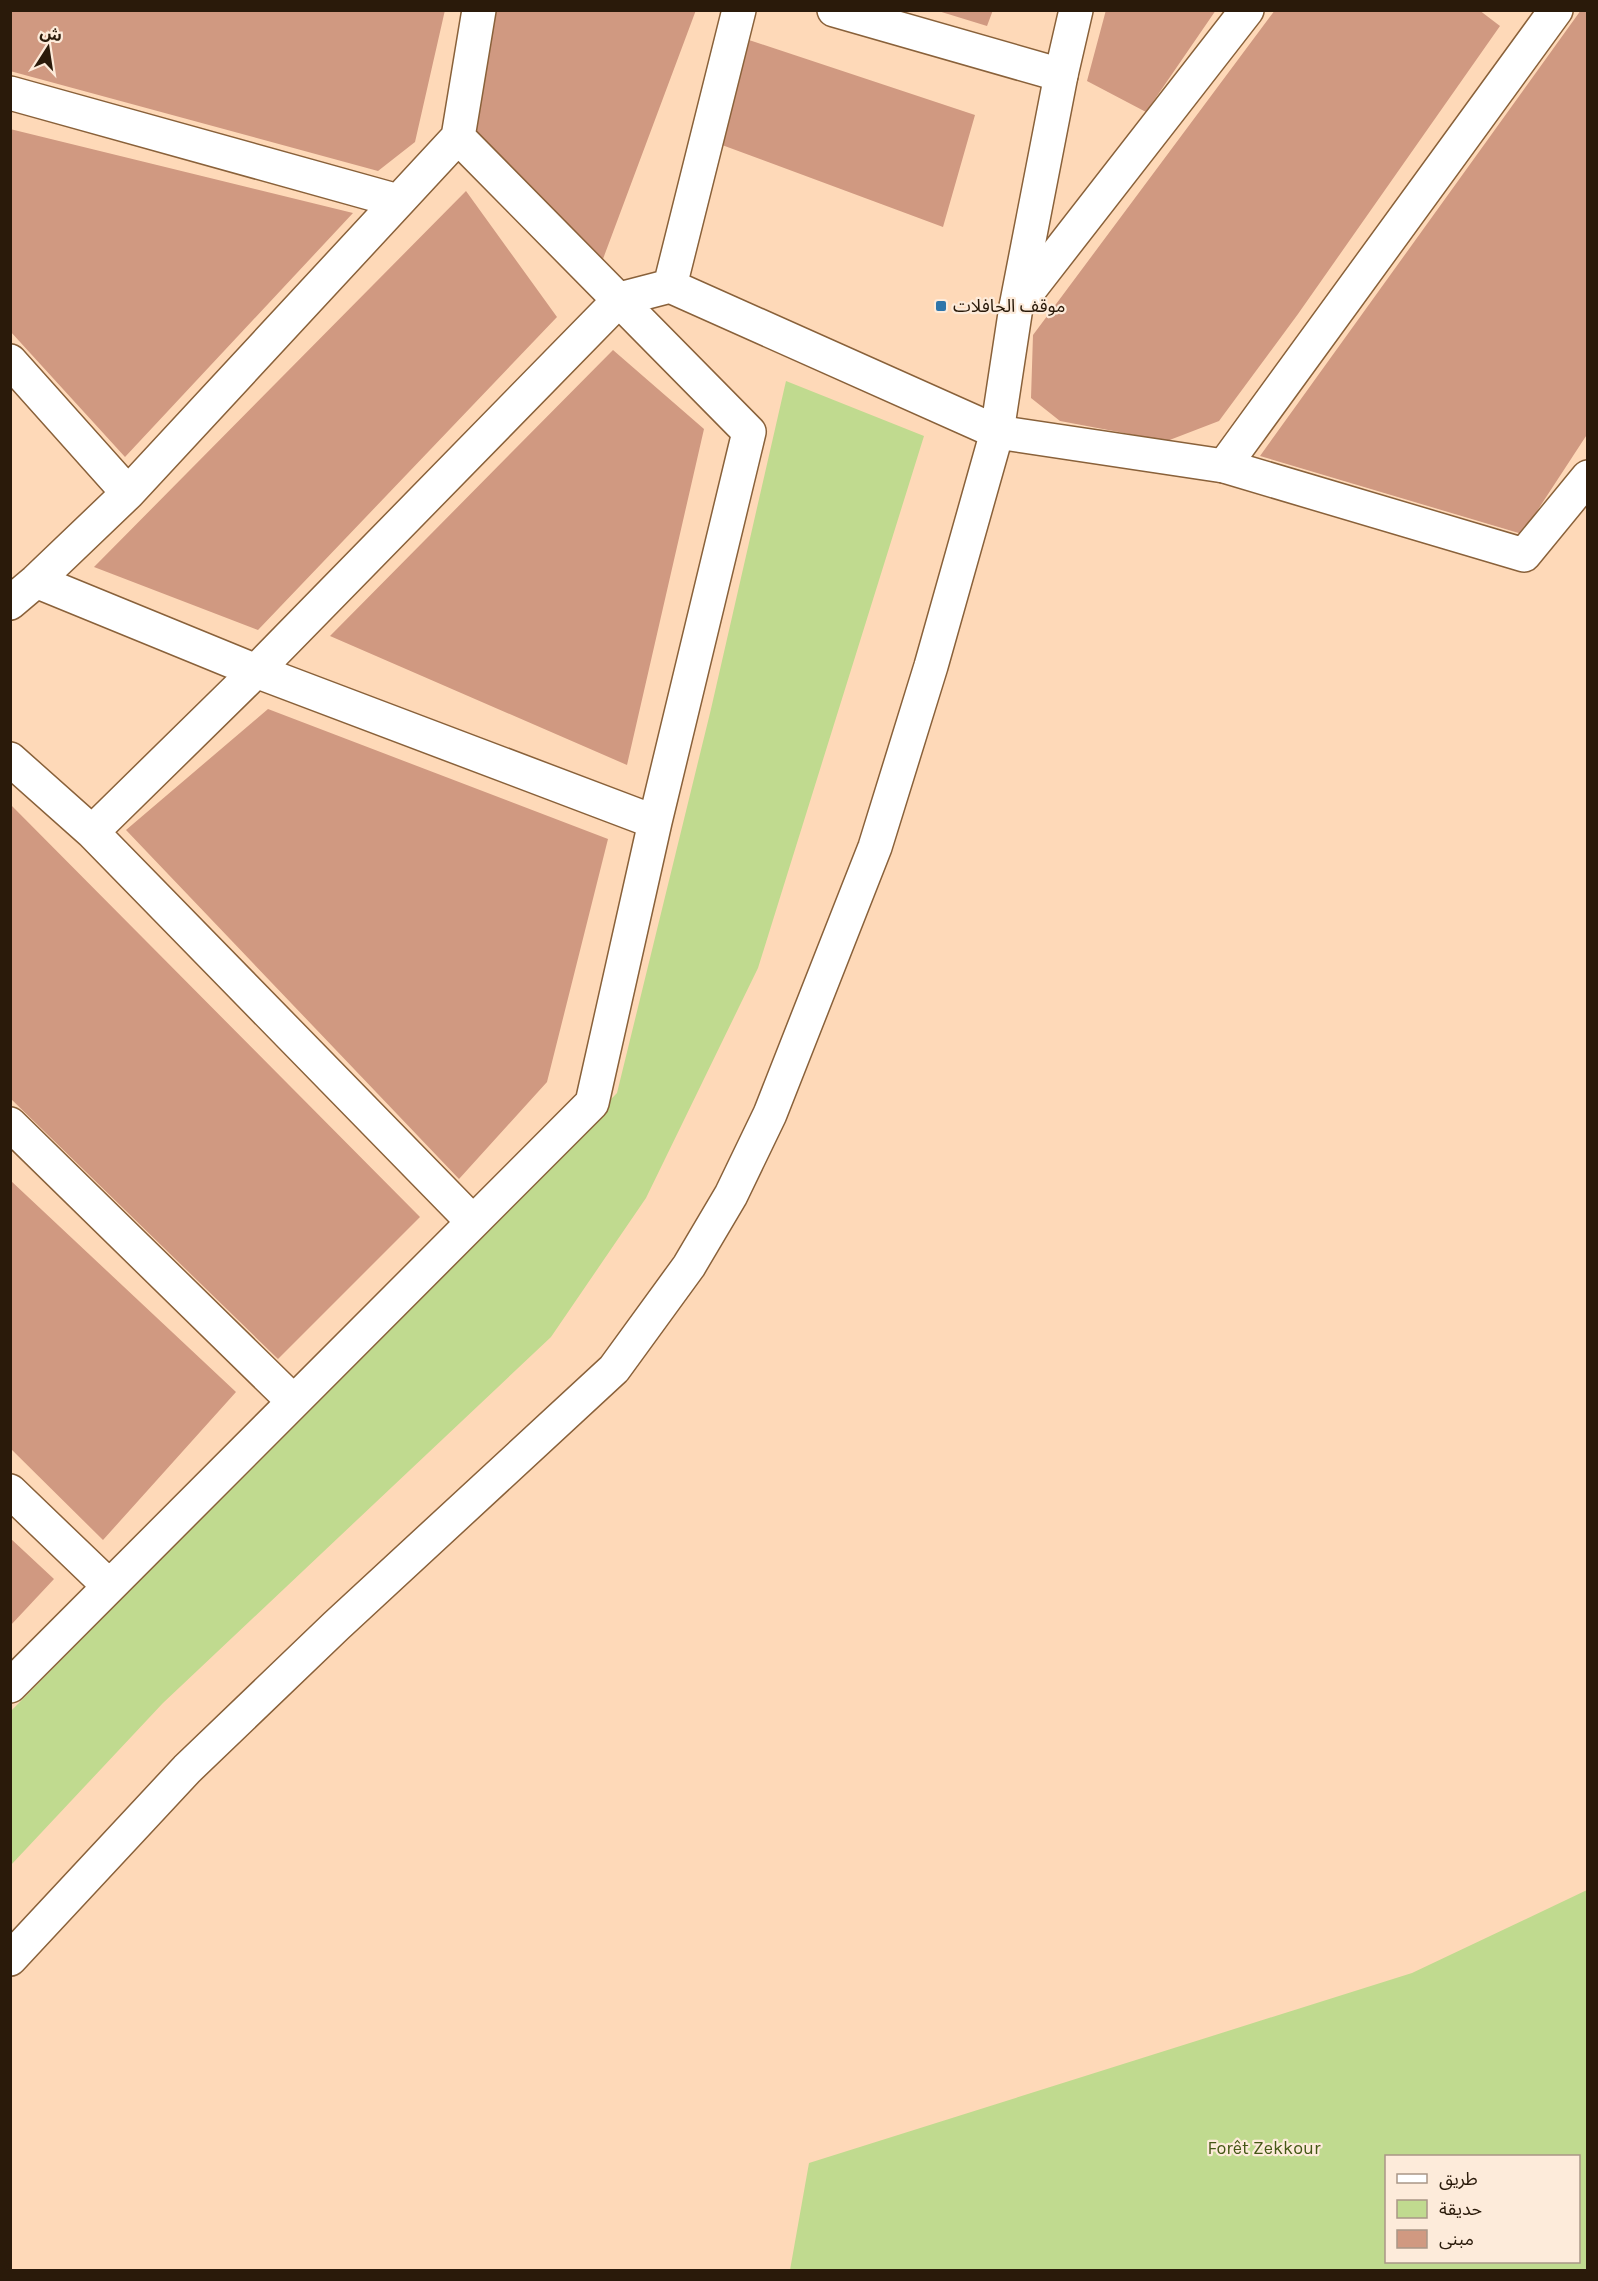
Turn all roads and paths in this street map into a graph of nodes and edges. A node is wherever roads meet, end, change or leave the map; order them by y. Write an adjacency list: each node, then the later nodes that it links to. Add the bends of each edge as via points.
1 (479, 10): 9 (street)
2 (739, 10): 11 (street)
3 (834, 10): 7 (street)
4 (1076, 10): 7 (street)
5 (1247, 10): 13 (street)
6 (1554, 11): 16 (street)
7 (1061, 75): 13 (street)
8 (10, 93): 10 (street)
9 (458, 137): 10 (street); 12 (street)
10 (398, 201): 18 (street)
11 (669, 286): 12 (street); 15 (street)
12 (620, 299): 21 (street); 23 (street, via 749,432)
13 (1016, 307): 15 (street)
14 (10, 361): 18 (street)
15 (997, 432): 16 (street); 31 (street, via 875,847 770,1114 731,1195 689,1266 614,1369 187,1769)
16 (1224, 466): 17 (street, via 1524,555)
17 (1587, 477)
18 (128, 493): 19 (street)
19 (36, 581): 20 (street); 21 (street)
20 (10, 603)
21 (256, 671): 23 (street); 24 (street)
22 (10, 759): 24 (street)
23 (655, 822): 26 (street, via 592,1103)
24 (92, 832): 26 (street)
25 (10, 1124): 27 (street)
26 (473, 1222): 27 (street)
27 (293, 1401): 29 (street)
28 (10, 1491): 29 (street)
29 (109, 1586): 30 (street)
30 (10, 1686)
31 (10, 1959)

